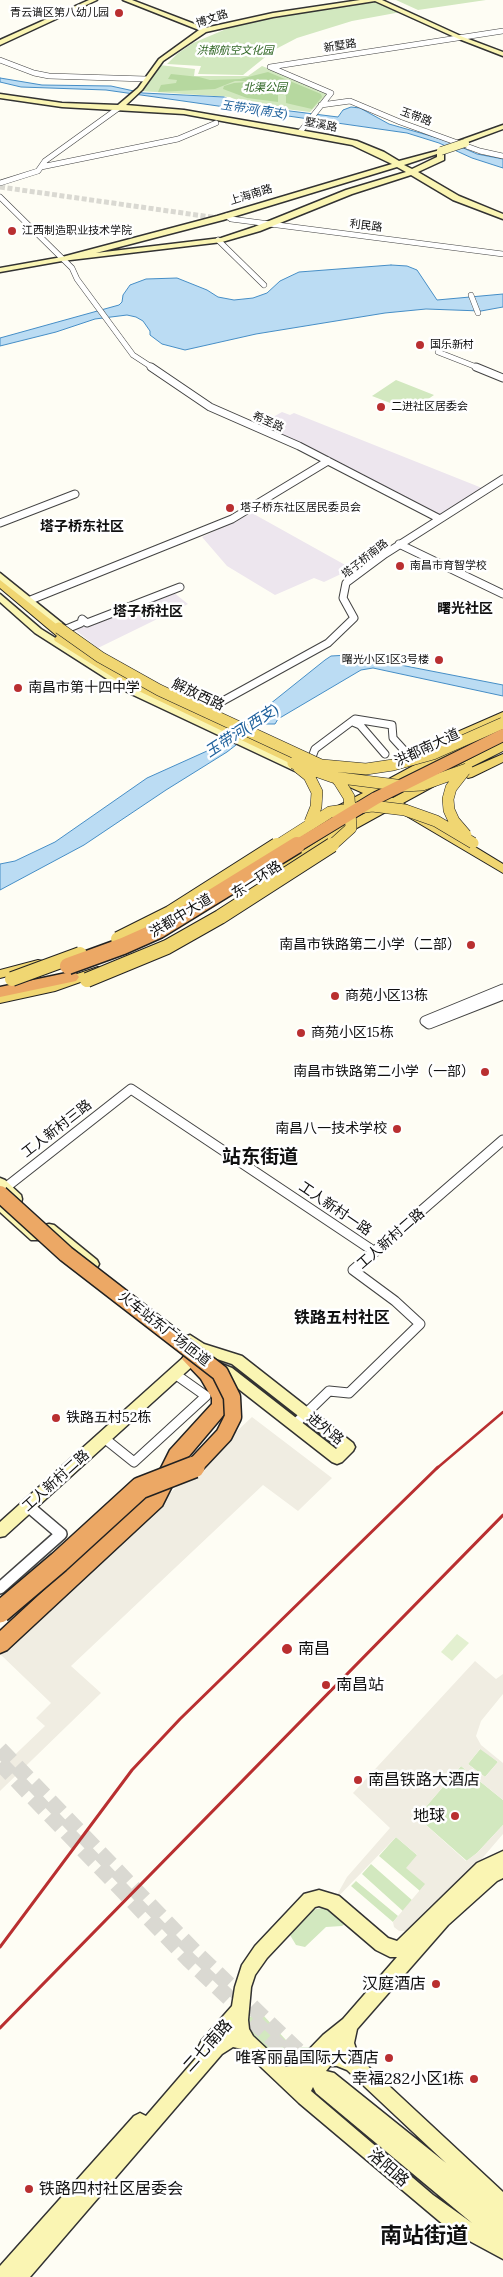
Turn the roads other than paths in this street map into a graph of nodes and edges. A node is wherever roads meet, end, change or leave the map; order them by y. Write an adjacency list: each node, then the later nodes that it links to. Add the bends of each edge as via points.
1 (94, 0): 9 (street)
2 (126, 0): 6 (street)
3 (373, 0): 6 (street, 博文路, via 264,16)
4 (377, 0): 8 (street)
5 (387, 0): 8 (street)
6 (204, 30): 13 (street, 博文路, via 160,60)
7 (503, 31): 8 (street, 新墅路)
8 (464, 37): 10 (street); 11 (street); 15 (street, 新墅路, via 270,67 331,93)
9 (0, 43)
10 (503, 49)
11 (503, 54)
12 (0, 60): 13 (street, via 49,76)
13 (146, 79): 16 (street, 博文路, via 140,90)
14 (0, 98): 16 (street, 墅溪路, via 24,104)
15 (321, 105): 19 (street); 21 (street, 玉带路, via 350,101 480,151)
16 (118, 109): 19 (street, 墅溪路, via 184,112); 22 (street, 墅溪路, via 181,115 335,142); 23 (street, via 45,160)
17 (216, 124): 23 (street, via 178,139)
18 (503, 128): 20 (street, 上海南路, bridge)
19 (300, 132): 22 (street, 墅溪路, via 354,143 381,154)
20 (439, 150): 22 (street, 上海南路); 24 (street, 上海南路, via 441,158)
21 (503, 156)
22 (395, 165): 24 (street, 墅溪路); 27 (street, 上海南路); 33 (street, 上海南路)
23 (41, 167): 25 (street, via 32,175)
24 (410, 173): 28 (street, 墅溪路, via 456,198); 29 (street, 墅溪路, via 448,199); 30 (street, 上海南路, via 349,192)
25 (0, 183)
26 (0, 197): 33 (street)
27 (227, 216): 30 (street, 利民路, via 231,220); 33 (street, 上海南路)
28 (503, 217)
29 (503, 221)
30 (268, 224): 31 (street, 上海南路); 32 (street, 利民路)
31 (218, 240): 33 (street, 上海南路); 35 (street)
32 (503, 254)
33 (61, 258): 34 (street, 上海南路); 40 (street, 希圣路, via 72,268 133,355 210,407)
34 (0, 269)
35 (264, 285)
36 (471, 296): 37 (street)
37 (478, 313)
38 (438, 352): 39 (street)
39 (503, 378)
40 (328, 461): 43 (street, 希圣路); 52 (street, via 232,519)
41 (503, 479): 43 (street, 塔子桥南路)
42 (74, 494): 44 (street)
43 (440, 519): 45 (street, 塔子桥南路)
44 (0, 523)
45 (400, 544): 50 (street); 55 (street, 塔子桥南路, via 346,584 343,598 354,618 328,643)
46 (0, 576): 52 (street)
47 (0, 583): 52 (main road, 解放西路)
48 (180, 587): 53 (street, via 87,623 82,619 81,623)
49 (0, 590): 54 (main road, 解放西路, via 64,643 126,682)
50 (503, 594)
51 (0, 598): 59 (street, via 38,630 103,674 133,691)
52 (24, 600): 53 (main road); 55 (main road, 解放西路, via 54,629 97,658)
53 (62, 629): 55 (street); 68 (main road, bridge, via 100,657 159,690)
54 (168, 703): 55 (main road); 59 (main road, 解放西路)
55 (205, 715): 59 (main road, 解放西路); 69 (main road)
56 (503, 715): 71 (main road, via 420,753)
57 (353, 722): 64 (street, via 392,725 393,738); 66 (street, via 370,734); 68 (street, via 315,749)
58 (503, 723): 68 (main road, bridge, via 433,754 393,765 366,769)
59 (223, 725): 62 (main road, 解放西路)
60 (503, 729): 71 (main road, 洪都南大道)
61 (503, 735): 81 (highway, 东一环路, bridge, via 376,798 159,930 68,966)
62 (259, 742): 68 (street); 72 (main road, 解放西路)
63 (503, 744): 73 (main road); 83 (highway, 东一环路, bridge, via 347,824 167,936 71,977)
64 (403, 748)
65 (503, 753): 70 (main road)
66 (385, 754)
67 (503, 758): 73 (main road, via 465,775)
68 (316, 761): 72 (street); 86 (main road, bridge, via 340,781 349,797 351,828 337,842 167,947 87,980 42,994)
69 (293, 763): 70 (main road, bridge, via 333,777 404,786 422,785); 76 (main road, bridge, via 309,776 317,792)
70 (466, 769): 77 (main road, bridge, via 451,788 449,810)
71 (395, 780): 74 (main road, 洪都南大道)
72 (342, 782): 74 (main road, 解放西路)
73 (420, 788): 75 (main road)
74 (367, 794): 75 (main road, 解放西路); 81 (main road, 洪都中大道, via 147,929 113,944)
75 (390, 805): 79 (main road, 解放西路); 80 (main road, 解放西路); 85 (main road, 洪都中大道, via 320,844 164,945 55,986)
76 (310, 822): 77 (main road, bridge, via 330,812 372,806 413,813); 81 (main road, bridge, via 163,917 126,936)
77 (473, 843): 78 (main road)
78 (503, 861)
79 (503, 868)
80 (503, 876)
81 (4, 978)
82 (503, 989): 84 (street, via 425,1020 429,1024)
83 (0, 992)
84 (503, 995)
85 (0, 998)
86 (0, 1002)
87 (130, 1089): 89 (street, 工人新村三路); 91 (street, 工人新村一路)
88 (503, 1140): 91 (street, 工人新村二路)
89 (1, 1189): 92 (street, 进外路); 97 (highway, 火车站东广场匝道, bridge, via 20,1214 66,1254 220,1373 232,1397 233,1417 224,1435 192,1469)
90 (0, 1203): 92 (street, 进外路, via 70,1264)
91 (375, 1252): 94 (street, 工人新村二路, via 353,1270 420,1324 349,1393 329,1391)
92 (195, 1354): 93 (street, 工人新村二路); 94 (street, 进外路, via 237,1360); 95 (street, 进外路, via 227,1372); 97 (highway, 火车站东广场匝道, via 221,1397 222,1406 177,1456)
93 (175, 1374): 96 (street, 工人新村二路); 96 (street, via 206,1396 134,1462)
94 (306, 1414): 95 (street, 工人新村二路); 95 (street, 进外路, via 348,1447 337,1458)
95 (295, 1424)
96 (104, 1438): 98 (street, 工人新村二路)
97 (166, 1478): 101 (highway, 火车站东广场匝道, bridge, via 140,1488); 102 (highway, 火车站东广场匝道, via 155,1500)
98 (28, 1506): 99 (street, 工人新村二路); 100 (street, via 61,1534)
99 (0, 1531)
100 (0, 1588)
101 (0, 1612)
102 (0, 1644)
103 (503, 1859): 105 (street, 二七南路, via 483,1869 399,1949 387,1947 333,1902 319,1898 310,1900 251,1965 243,1987)
104 (503, 1870): 106 (street, via 491,1876 442,1919)
105 (240, 2010): 107 (street, via 240,2028); 115 (street, 二七南路)
106 (349, 2025): 108 (street, via 346,2043); 109 (street, via 298,2073 291,2076)
107 (247, 2042): 109 (street, 二七南路); 116 (street, 二七南路, via 233,2038 216,2048)
108 (353, 2064): 110 (street, via 337,2057 326,2058 305,2081 302,2091); 111 (street)
109 (281, 2074): 110 (street, 洛阳路)
110 (305, 2097): 114 (street, 洛阳路, via 426,2201 457,2224)
111 (503, 2204)
112 (503, 2224): 113 (street, 洛阳路, via 470,2194 325,2083)
113 (503, 2236)
114 (503, 2250)
115 (3, 2277)
116 (18, 2277)

